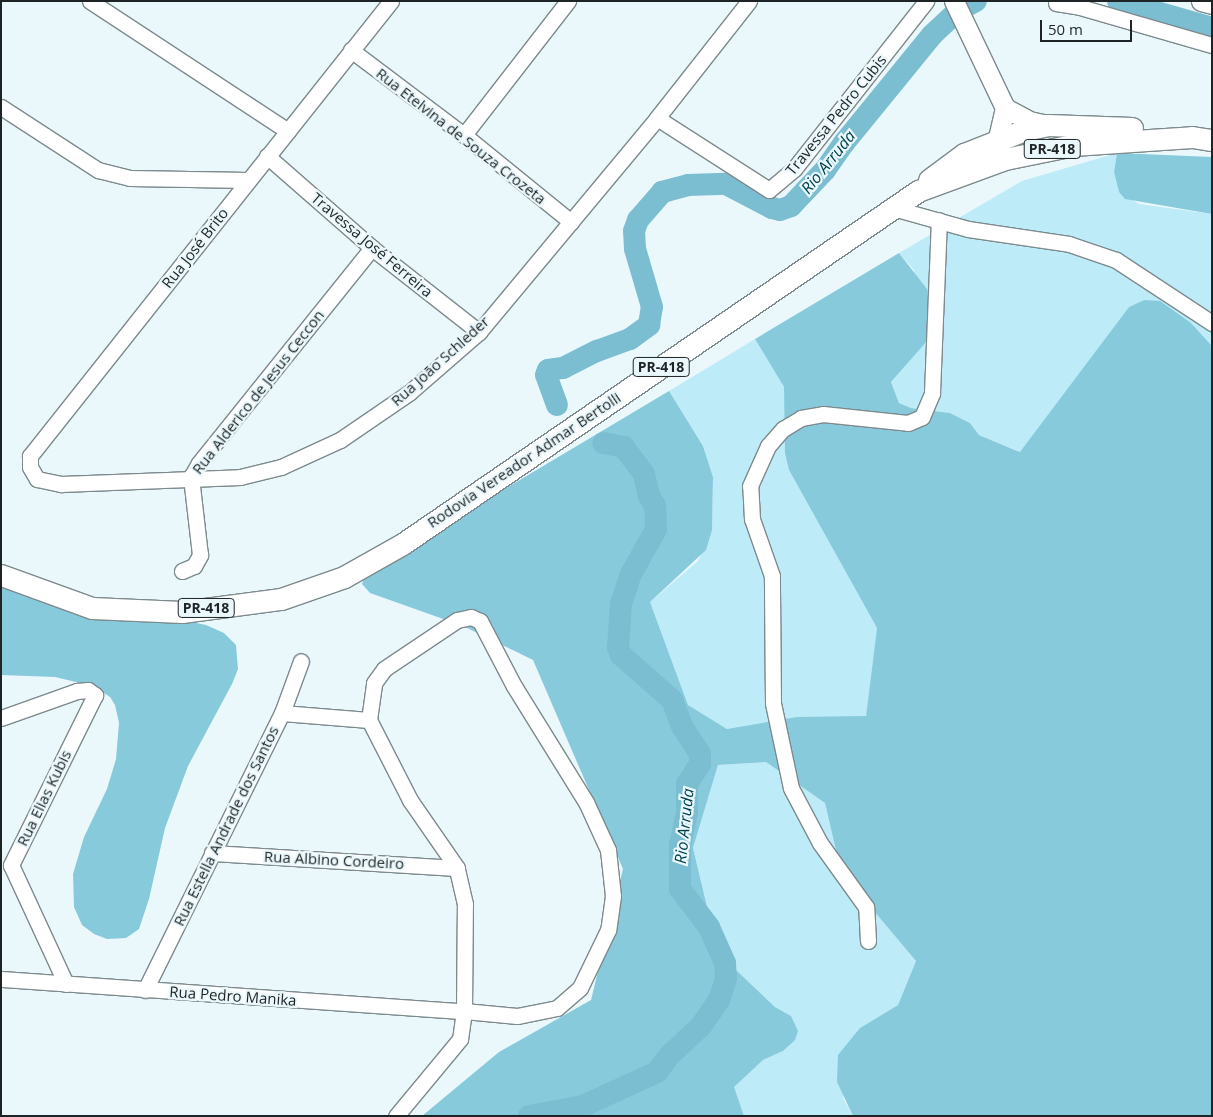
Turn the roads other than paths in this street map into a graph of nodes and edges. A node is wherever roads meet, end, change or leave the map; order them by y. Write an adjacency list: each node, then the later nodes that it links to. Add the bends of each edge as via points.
1 (90, 1): 17 (street)
2 (390, 1): 12 (street, Rua José Brito)
3 (568, 1): 18 (street)
4 (748, 1): 15 (street, Rua João Schleder)
5 (926, 1): 15 (street, Travessa Pedro Cubis, via 794,169 769,190)
6 (954, 1): 14 (main road)
7 (1201, 1): 10 (main road)
8 (1056, 3): 9 (street)
9 (1080, 4): 11 (street)
10 (1212, 4)
11 (1212, 45)
12 (351, 50): 17 (street, Rua José Brito); 18 (street, Rua Etelvina de Souza Crozeta)
13 (1, 108): 22 (street, via 98,170 130,178)
14 (1005, 108): 16 (main road, via 1028,121); 19 (main road)
15 (657, 118): 26 (street, Rua João Schleder)
16 (1048, 125): 19 (highway); 20 (highway, via 1140,128)
17 (288, 130): 21 (street, Rua José Brito)
18 (464, 135): 26 (street, Rua Etelvina de Souza Crozeta)
19 (998, 138): 23 (highway, via 964,154)
20 (1202, 138): 23 (highway, Rodovia Vereador Admar Bertolli / PR-418, via 1073,145 1005,160)
21 (267, 156): 22 (street, Rua José Brito); 27 (street, Travessa José Ferreira)
22 (248, 180): 31 (street, Rua José Brito, via 30,456 30,467 37,479)
23 (918, 190): 24 (highway, Rodovia Vereador Admar Bertolli / PR-418)
24 (892, 208): 25 (street); 33 (highway, Rodovia Vereador Admar Bertolli / PR-418, via 404,542 344,577 281,599 182,612 92,608)
25 (939, 220): 28 (street, via 968,229 1069,244 1116,260); 40 (street, via 932,393 922,417 908,423 822,414 801,418 783,429 768,446 750,486 752,519 772,576 773,703 791,788 820,843 866,907)
26 (571, 222): 29 (street, Rua João Schleder)
27 (372, 248): 29 (street, Travessa José Ferreira); 30 (street, Rua Alderico de Jesus Ceccon)
28 (1212, 323)
29 (478, 332): 30 (street, Rua João Schleder, via 410,392 340,440 281,467 240,477)
30 (191, 477): 31 (street, Rua João Schleder); 32 (street, Rua Alderico de Jesus Ceccon, via 200,555 194,566)
31 (61, 484)
32 (182, 572)
33 (1, 575)
34 (302, 661): 35 (street, Rua Estella Andrade dos Santos)
35 (282, 713): 37 (street); 38 (street, Rua Estella Andrade dos Santos)
36 (1, 718): 42 (street, Rua Elias Kubis, via 77,691 88,690 95,695 12,865)
37 (369, 720): 39 (street, via 410,800); 44 (street, Rua Pedro Manika, via 374,683 384,669 457,620 471,617 480,621 514,686 586,802 608,850 613,896 608,930 580,988 557,1008 517,1016)
38 (212, 853): 39 (street, Rua Albino Cordeiro); 43 (street, Rua Estella Andrade dos Santos)
39 (457, 868): 44 (street, via 466,904)
40 (868, 941)
41 (1, 979): 42 (street, Rua Pedro Manika)
42 (66, 984): 43 (street, Rua Pedro Manika)
43 (145, 990): 44 (street, Rua Pedro Manika)
44 (464, 1012): 45 (street, via 460,1039)
45 (396, 1116)

